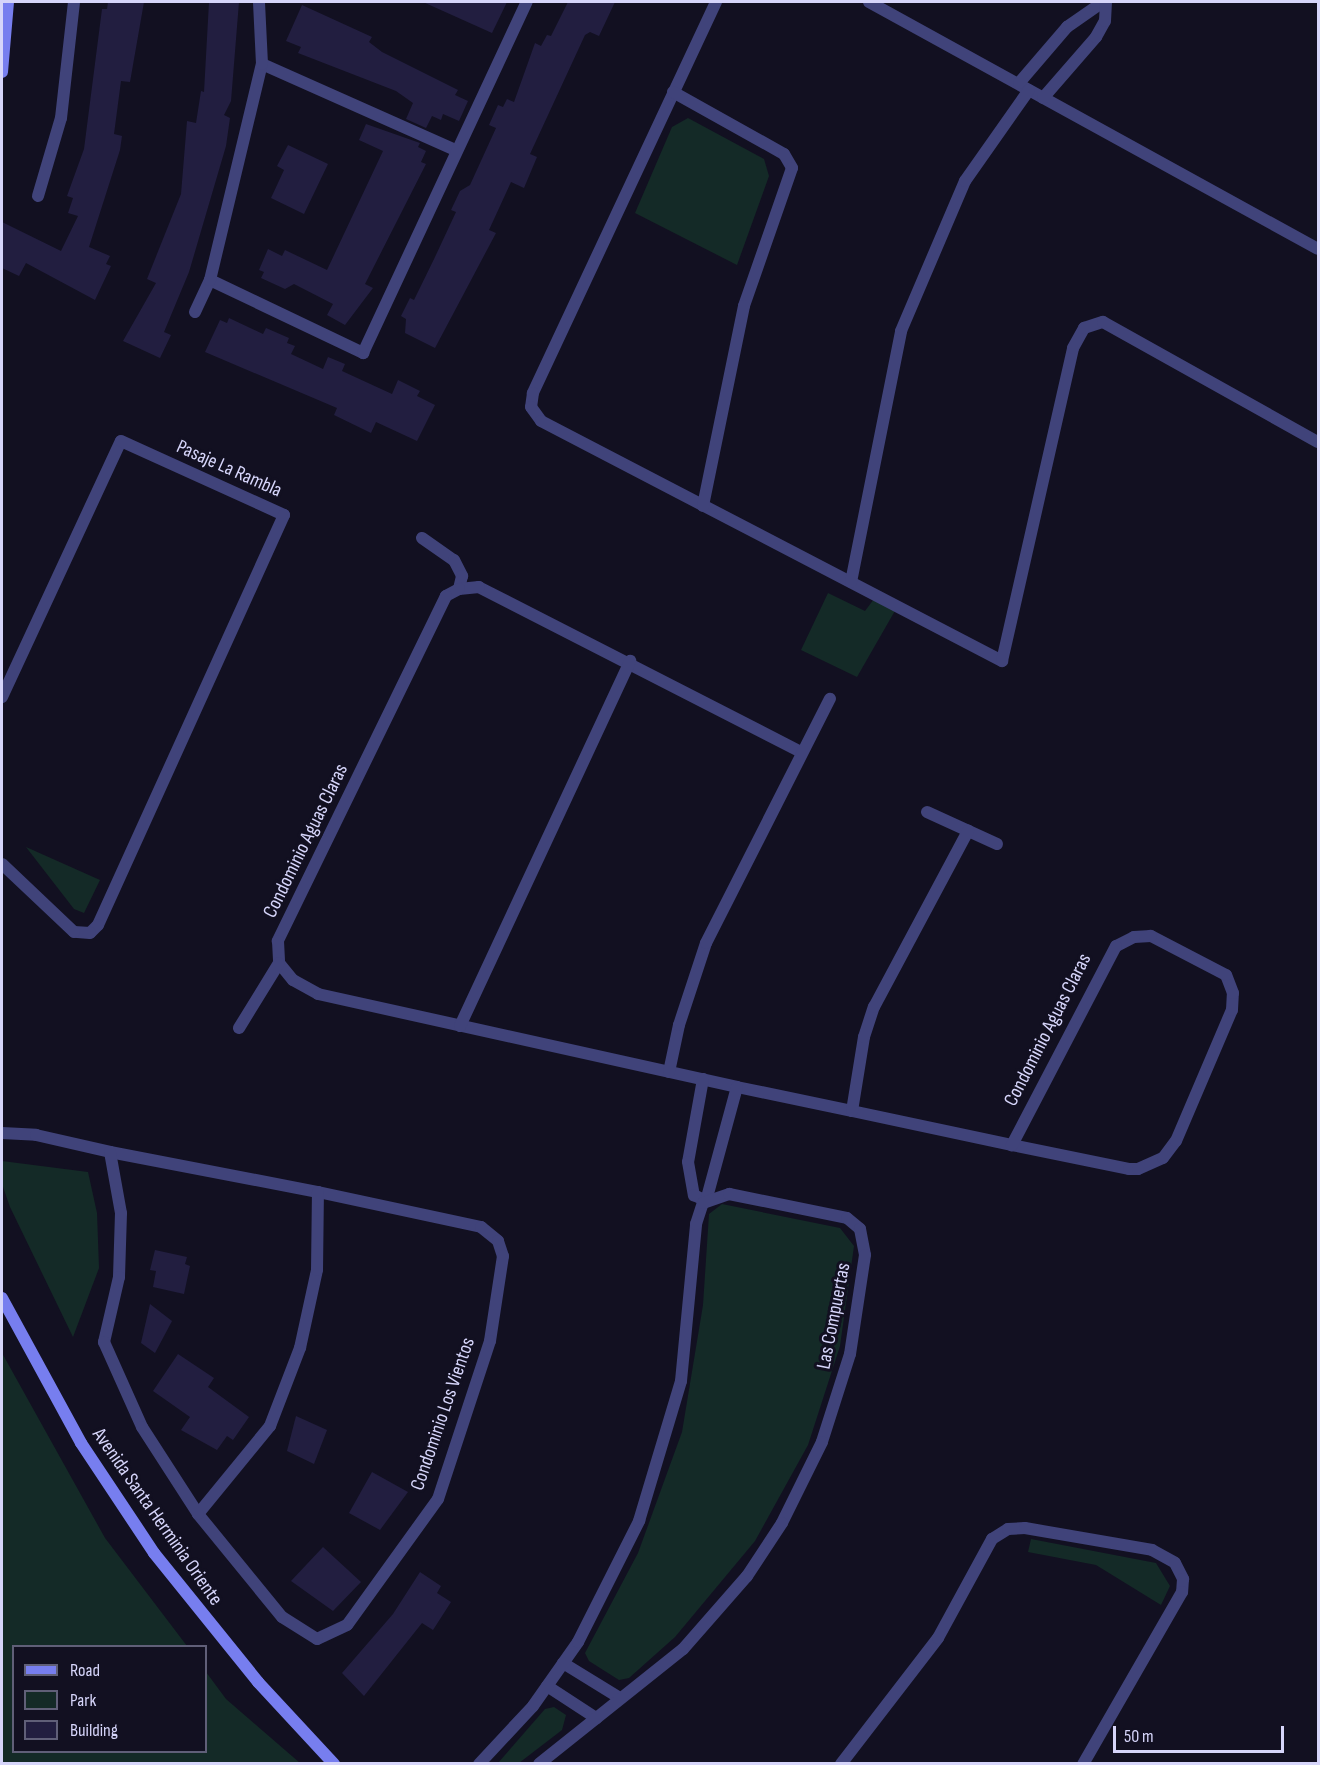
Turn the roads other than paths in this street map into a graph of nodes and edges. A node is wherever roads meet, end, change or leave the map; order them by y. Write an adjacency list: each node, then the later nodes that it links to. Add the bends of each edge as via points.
1 (8, 2): 9 (street)
2 (74, 2): 14 (street, via 61,118)
3 (259, 2): 8 (street)
4 (527, 2): 13 (street)
5 (716, 2): 11 (street)
6 (869, 2): 10 (street)
7 (1105, 2): 10 (street, via 1067,27); 12 (street, via 1105,21 1096,37)
8 (262, 64): 13 (street); 16 (street)
9 (2, 72)
10 (1024, 86): 12 (street); 21 (street, via 965,180 901,331)
11 (674, 92): 19 (street, via 784,154 792,168 744,306); 19 (street, via 532,393 531,407 541,421 560,434)
12 (1043, 98): 15 (street)
13 (455, 150): 16 (street, via 363,353)
14 (38, 196)
15 (1318, 249)
16 (210, 280): 17 (street)
17 (195, 312)
18 (1318, 442): 21 (street, via 1103,322 1084,328 1073,348 1002,662)
19 (703, 506): 21 (street)
20 (422, 538): 22 (street, via 454,560 462,576)
21 (851, 582)
22 (459, 589): 23 (street, via 479,587); 31 (street, Condominio Aguas Claras, via 446,596 278,941)
23 (630, 661): 26 (street); 32 (street)
24 (2, 697): 30 (street, Pasaje La Rambla, via 121,441 284,515 98,926 84,934 70,928)
25 (830, 699): 26 (street)
26 (800, 752): 34 (street, via 706,943 678,1025)
27 (927, 812): 28 (street)
28 (968, 831): 29 (street); 37 (street, via 867,1024)
29 (997, 844)
30 (2, 864)
31 (279, 963): 32 (street, Condominio Aguas Claras, via 293,980 318,994); 33 (street)
32 (460, 1026): 34 (street, Condominio Aguas Claras)
33 (238, 1028)
34 (669, 1072): 35 (street, Condominio Aguas Claras)
35 (703, 1079): 36 (street, Condominio Aguas Claras); 42 (street, via 688,1162 694,1195)
36 (738, 1087): 37 (street, Condominio Aguas Claras); 42 (street)
37 (852, 1111): 39 (street, Condominio Aguas Claras)
38 (2, 1133): 40 (street, Condominio Los Vientos, via 36,1135)
39 (1012, 1144): 39 (street, Condominio Aguas Claras, via 1129,1169 1146,1168 1163,1158 1176,1141 1232,1010 1233,993 1226,975 1151,936 1134,937 1116,946)
40 (110, 1152): 41 (street, Condominio Los Vientos); 44 (street, Condominio Los Vientos, via 121,1214 120,1277 104,1342 142,1427)
41 (318, 1192): 44 (street, via 317,1270 300,1348 270,1426); 44 (street, Condominio Los Vientos, via 481,1227 498,1241 503,1256 490,1341 438,1499 347,1625 317,1639 286,1621)
42 (706, 1201): 45 (street, via 697,1218 686,1350 663,1449 634,1532); 47 (street, Las Compuertas, via 729,1194 847,1218 860,1229 865,1244 861,1296 850,1354 822,1442 782,1523 705,1626)
43 (2, 1298): 49 (street, Avenida Santa Herminia Oriente, via 76,1433 154,1553 251,1674)
44 (198, 1514)
45 (563, 1662): 46 (street); 47 (street)
46 (547, 1686): 48 (street); 50 (street)
47 (620, 1698): 48 (street, Las Compuertas)
48 (596, 1719): 51 (street, Las Compuertas)
49 (334, 1764)
50 (479, 1764)
51 (539, 1764)
52 (841, 1764): 53 (street, via 932,1648 992,1539 1016,1528 1152,1551 1172,1560 1183,1579 1182,1592)
53 (1083, 1764)

